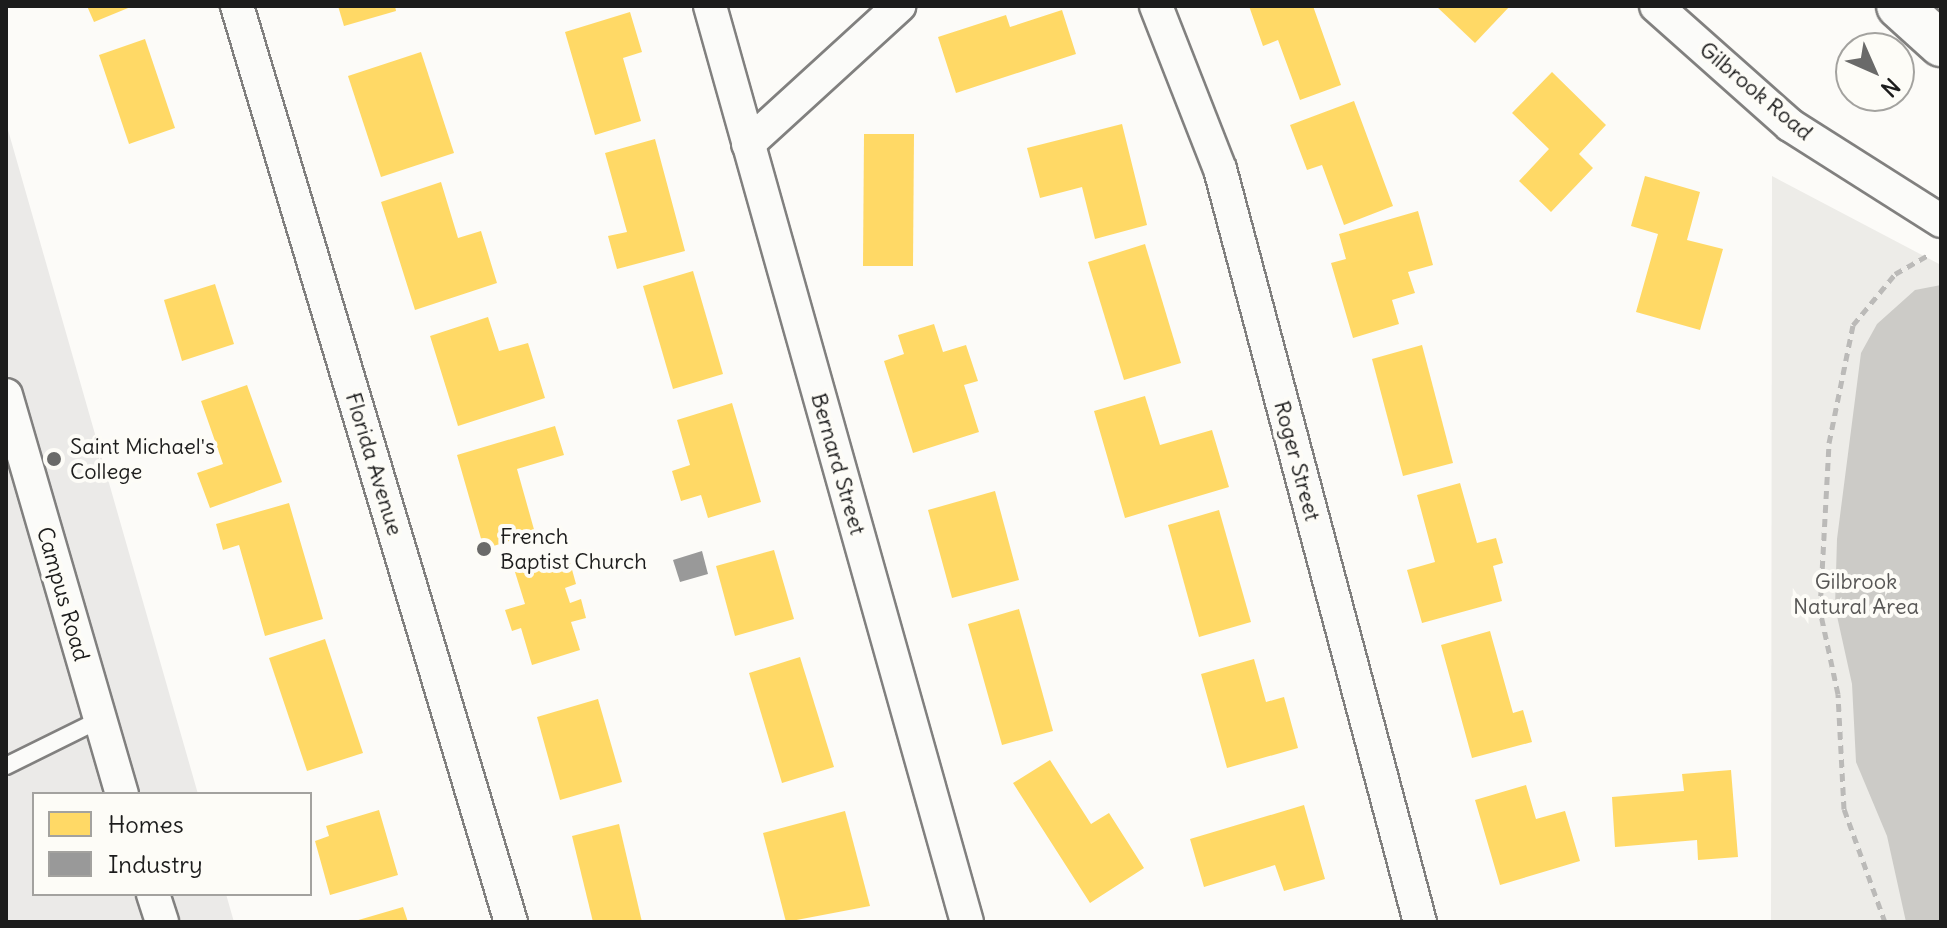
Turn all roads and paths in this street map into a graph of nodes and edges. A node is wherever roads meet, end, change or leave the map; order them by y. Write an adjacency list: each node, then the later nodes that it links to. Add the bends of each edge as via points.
1 (237, 6): 17 (street, Florida Avenue)
2 (710, 6): 8 (street, Bernard Street)
3 (899, 6): 8 (street)
4 (1156, 6): 19 (street, Roger Street, via 1220,169)
5 (1656, 6): 9 (street, Gilbrook Road, via 1790,125)
6 (1899, 6): 7 (highway)
7 (1941, 44)
8 (748, 144): 18 (street, Bernard Street)
9 (1941, 221)
10 (1941, 247): 20 (path, via 1895,274 1853,325 1829,443 1820,610 1838,694 1844,809)
11 (6, 395): 12 (street, Campus Road)
12 (99, 720): 13 (lane); 14 (street, Campus Road)
13 (6, 766)
14 (121, 792)
15 (154, 896): 16 (street)
16 (162, 922)
17 (511, 922)
18 (967, 922)
19 (1420, 922)
20 (1885, 922)

